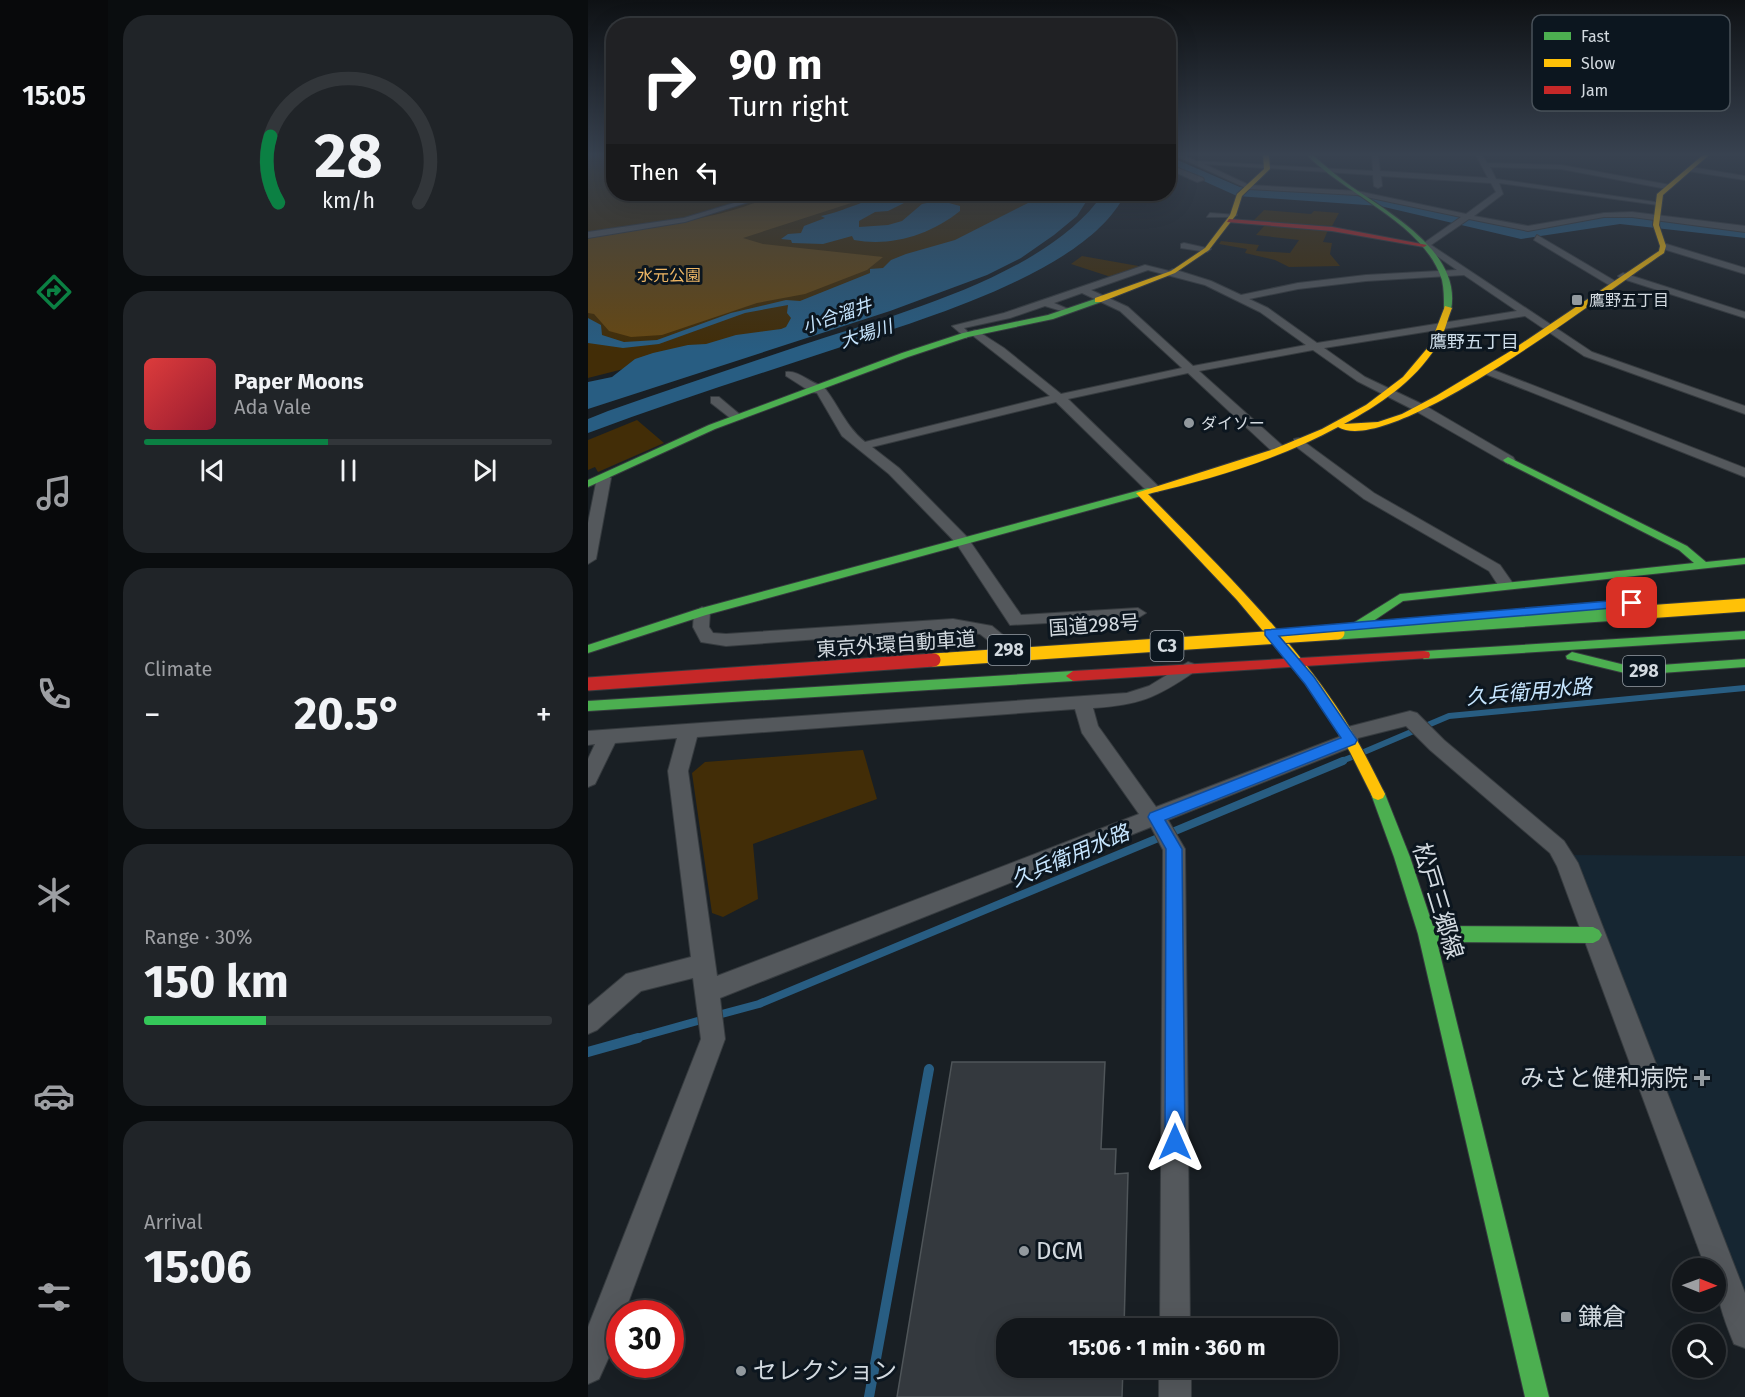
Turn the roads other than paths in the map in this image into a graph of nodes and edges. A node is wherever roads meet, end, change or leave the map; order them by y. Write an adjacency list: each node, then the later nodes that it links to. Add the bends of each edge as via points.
1 (683, 220): 11 (street)
2 (1229, 220): 16 (main road)
3 (1253, 220): 13 (main road, via 1332,228)
4 (1393, 220): 13 (main road)
5 (1461, 220): 13 (street)
6 (1470, 220): 7 (street, via 1523,229)
7 (1575, 220)
8 (1658, 220): 15 (main road)
9 (1690, 220): 10 (street)
10 (1745, 229)
11 (588, 235)
12 (1537, 238): 22 (street)
13 (1425, 244): 19 (street); 20 (main road)
14 (1184, 246): 16 (street)
15 (1663, 246): 17 (street); 22 (main road, via 1662,252)
16 (1207, 249): 18 (main road)
17 (1745, 270)
18 (1171, 273): 21 (street, via 1148,267); 23 (main road); 26 (street, via 1208,283)
19 (1466, 273): 20 (street); 29 (street)
20 (1444, 275): 26 (street, via 1366,278); 32 (main road, via 1449,303)
21 (1116, 279): 23 (street); 24 (street)
22 (1617, 279): 30 (street); 33 (main road)
23 (1135, 286): 25 (main road)
24 (1083, 290): 25 (street); 27 (street)
25 (1102, 298): 28 (main road); 36 (street, via 1124,309)
26 (1241, 298): 35 (street)
27 (1045, 303): 28 (street); 31 (street)
28 (1064, 311): 31 (main road)
29 (1527, 314): 32 (street); 33 (street)
30 (1745, 315)
31 (1010, 321): 34 (main road); 34 (street, via 957,326)
32 (1445, 324): 35 (street); 40 (main road, via 1428,356)
33 (1548, 328): 37 (main road); 44 (street, via 1588,354)
34 (971, 334): 39 (main road); 41 (street, via 1016,360)
35 (1312, 346): 36 (street); 40 (street)
36 (1193, 370): 41 (street); 49 (street)
37 (1487, 371): 43 (main road, via 1457,391); 51 (street)
38 (790, 374): 39 (street)
39 (817, 389): 45 (main road); 48 (street, via 831,403 846,433)
40 (1387, 394): 43 (street); 46 (main road)
41 (1057, 398): 48 (street); 54 (street, via 1111,446)
42 (715, 400): 45 (street)
43 (1419, 408): 46 (main road, via 1352,430); 50 (street)
44 (1745, 410)
45 (738, 418): 52 (main road)
46 (1335, 425): 47 (main road)
47 (1299, 442): 49 (main road); 59 (street, via 1369,496 1495,568)
48 (863, 446): 55 (street, via 894,471)
49 (1279, 450): 54 (main road)
50 (1508, 460): 58 (main road, via 1683,548)
51 (1745, 473)
52 (604, 478): 53 (main road); 56 (street)
53 (588, 484)
54 (1147, 491): 55 (main road); 70 (main road, 松戸三郷線)
55 (962, 540): 63 (street); 64 (main road)
56 (588, 560)
57 (1745, 561): 58 (main road)
58 (1703, 565): 59 (main road)
59 (1506, 585): 68 (main road, via 1400,598)
60 (1745, 594): 66 (main road, 国道298号 / 298)
61 (1745, 605): 79 (main road, 東京外環自動車道 / C3, bridge)
62 (1522, 606): 66 (main road, 298)
63 (1008, 611): 65 (street, via 1016,621); 69 (street)
64 (702, 612): 69 (street, via 701,627 707,638 726,640 954,624); 72 (main road)
65 (1138, 613)
66 (1429, 620): 68 (main road, 国道298号 / 298)
67 (1745, 622): 80 (main road, 東京外環自動車道 / C3, via 1526,640)
68 (1359, 625): 70 (main road, 国道298号 / 298)
69 (993, 632): 74 (street)
70 (1270, 633): 74 (main road, 国道298号 / 298); 75 (main road, 松戸三郷線)
71 (1745, 636): 73 (main road, 298)
72 (588, 649)
73 (1546, 649): 75 (main road, 298, via 1447,651); 76 (main road, 298, via 1633,671)
74 (1012, 650): 78 (main road, 国道298号 / 298)
75 (1294, 662): 77 (main road, 298); 85 (main road, 松戸三郷線)
76 (1745, 663)
77 (1188, 668): 81 (street, via 1138,697); 82 (main road, 298)
78 (588, 679)
79 (588, 684)
80 (588, 700)
81 (1082, 702): 83 (street); 88 (street, via 1089,728)
82 (588, 706)
83 (690, 731): 84 (street); 91 (street, via 678,771)
84 (609, 736): 86 (street); 87 (street)
85 (1349, 737): 88 (street); 89 (main road, 松戸三郷線, via 1404,862); 90 (street, via 1410,718 1557,847 1567,863)
86 (588, 738)
87 (588, 779)
88 (1154, 818): 92 (street); 94 (street, via 1174,849)
89 (1427, 934): 90 (main road); 99 (main road, 松戸三郷線)
90 (1593, 935): 95 (street)
91 (705, 964): 92 (street); 93 (street, via 634,982)
92 (709, 995): 96 (street, via 713,1039)
93 (588, 1022)
94 (1175, 1318)
95 (1745, 1333)
96 (588, 1368)
97 (1175, 1378): 98 (street)
98 (1175, 1397)
99 (1538, 1397)

